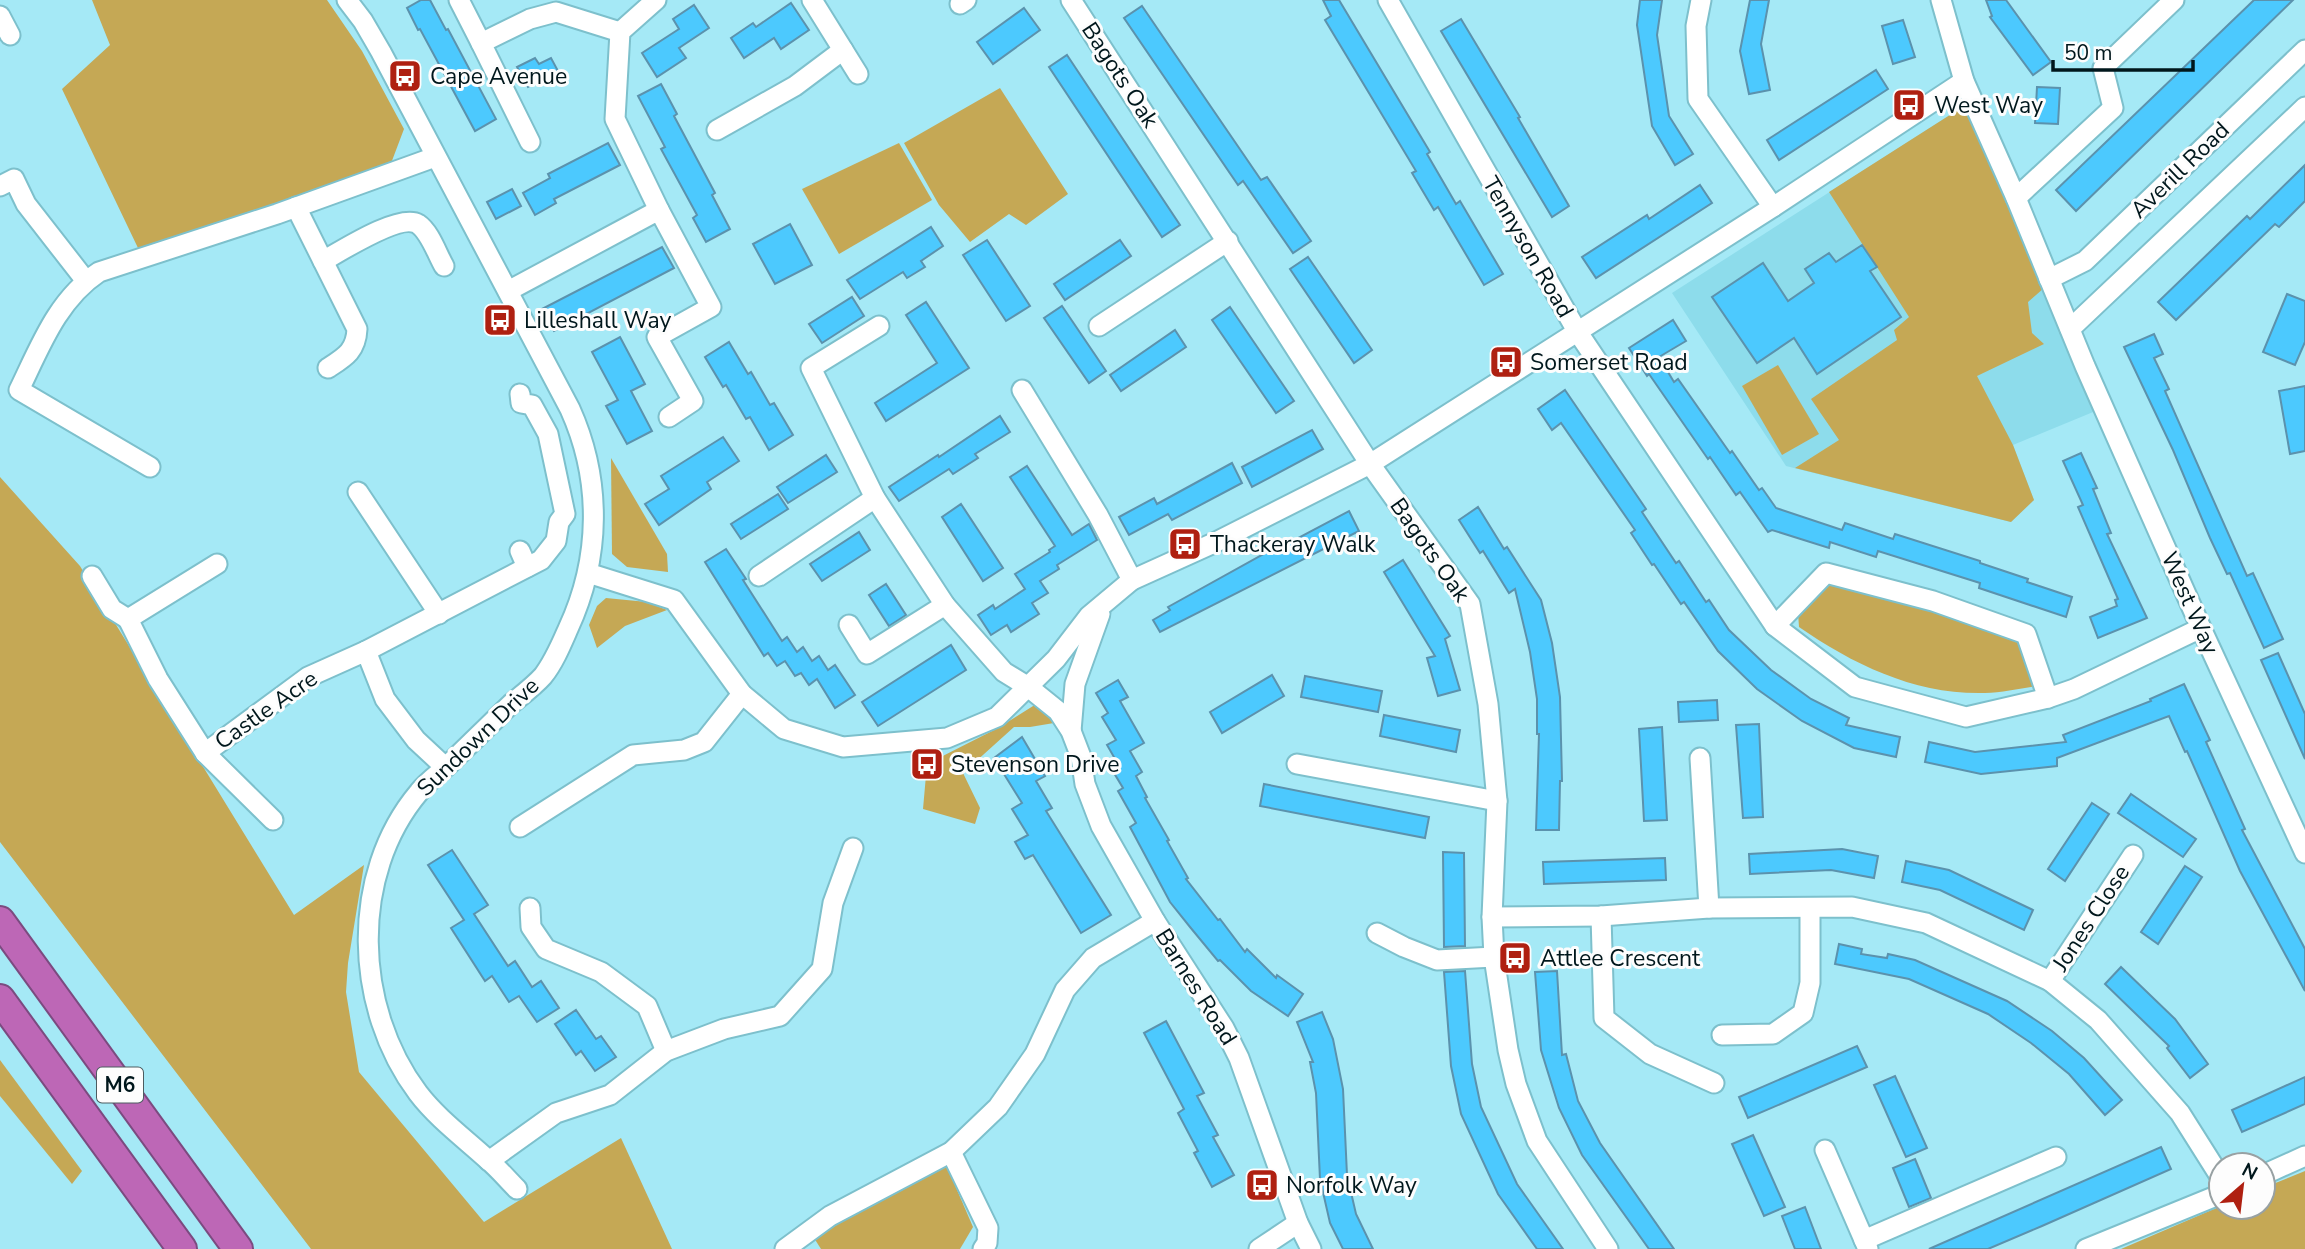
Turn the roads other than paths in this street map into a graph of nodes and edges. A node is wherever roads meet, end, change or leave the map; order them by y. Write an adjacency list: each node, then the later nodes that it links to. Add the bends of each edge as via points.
1 (346, 0): 21 (street, Sundown Drive, via 381,52)
2 (459, 0): 13 (street)
3 (656, 0): 11 (street)
4 (812, 0): 14 (street)
5 (1071, 0): 27 (street, Bagots Oak)
6 (1701, 0): 24 (street, via 1696,26 1698,99)
7 (1941, 0): 17 (street, West Way)
8 (2174, 0): 23 (street, via 2103,68 2113,108)
9 (1394, 2): 36 (street, Tennyson Road)
10 (0, 16): 12 (street)
11 (620, 32): 13 (street, via 556,12); 26 (street, via 615,119)
12 (10, 35)
13 (481, 43): 20 (street)
14 (843, 50): 16 (street); 19 (street, via 795,86)
15 (2305, 50): 30 (street, Averill Road, via 2085,261)
16 (858, 74)
17 (1964, 81): 23 (street, West Way); 24 (street)
18 (2305, 107): 35 (street, Averill Road)
19 (717, 130)
20 (530, 142)
21 (435, 157): 25 (street); 32 (street, Sundown Drive)
22 (0, 186): 31 (street, via 14,179 26,204)
23 (2016, 198): 30 (street, West Way)
24 (1773, 206): 36 (street)
25 (296, 207): 28 (street); 31 (street, via 99,272)
26 (659, 210): 32 (street); 40 (street, via 711,307 657,337 693,401)
27 (1228, 242): 34 (street); 41 (street, Bagots Oak)
28 (323, 261): 29 (street, via 404,221 422,227); 37 (street, via 357,329 348,356)
29 (444, 266)
30 (2049, 279): 35 (street, West Way)
31 (86, 281): 42 (street, via 55,315 19,390)
32 (508, 291): 46 (street, Sundown Drive, via 581,433 594,487)
33 (879, 326): 44 (street, via 811,368)
34 (1099, 326)
35 (2070, 329): 56 (street, West Way)
36 (1577, 331): 41 (street); 55 (street, Tennyson Road)
37 (328, 368)
38 (1022, 390): 49 (street, via 1098,514)
39 (520, 394): 52 (street, Castle Acre, via 521,403 532,405 548,434 565,514 556,541)
40 (669, 417)
41 (1370, 464): 49 (street); 66 (street, Bagots Oak, via 1470,604 1488,704)
42 (150, 467)
43 (358, 492): 52 (street)
44 (875, 498): 48 (street); 51 (street)
45 (217, 564): 53 (street)
46 (588, 573): 59 (street, via 674,600); 65 (street, Sundown Drive, via 575,613 543,676)
47 (92, 576): 53 (street, via 113,608)
48 (759, 576)
49 (1132, 580): 50 (street)
50 (1105, 602): 58 (street); 61 (street, Barnes Road, via 1075,684)
51 (945, 605): 54 (street, via 867,654); 58 (street, via 1004,672)
52 (439, 614): 57 (street, Castle Acre)
53 (128, 619): 62 (street)
54 (849, 625)
55 (1775, 626): 60 (street, Tennyson Road, via 1855,687 1926,707 1966,717); 60 (street, via 1826,573 1933,601 2026,634)
56 (2201, 628): 60 (street, Tennyson Road); 70 (street, West Way)
57 (366, 651): 62 (street, Castle Acre, via 308,677); 65 (street, via 385,699 416,740)
58 (1027, 686): 59 (street, via 998,717 947,738 843,747 784,729); 61 (street, Barnes Road, via 1058,711)
59 (742, 694): 68 (street, via 704,742 684,750 634,755)
60 (2048, 698)
61 (1071, 731): 78 (street, Barnes Road, via 1101,826)
62 (205, 754): 67 (street)
63 (1700, 758): 72 (street)
64 (1297, 764): 66 (street)
65 (445, 768): 91 (street, Sundown Drive, via 420,789 402,814 373,885 368,933 371,985 383,1028 419,1094)
66 (1497, 801): 75 (street, Bagots Oak)
67 (272, 820)
68 (520, 827)
69 (853, 848): 84 (street, via 833,903 822,969 780,1016 724,1029)
70 (2305, 853)
71 (2133, 855): 81 (street, Jones Close)
72 (1709, 908): 73 (street); 74 (street)
73 (1810, 908): 81 (street, via 1852,907 1926,923); 83 (street, via 1810,984 1803,1013 1773,1034)
74 (1601, 916): 75 (street); 85 (street, via 1604,1018 1650,1054)
75 (1492, 917): 80 (street, Bagots Oak)
76 (531, 918): 84 (street, via 546,949 600,972 647,1006)
77 (0, 921): 99 (highway, M6)
78 (1155, 921): 87 (street, via 1093,958 1065,990 1035,1054 998,1107); 95 (street, Barnes Road, via 1239,1058)
79 (1377, 933): 80 (street, via 1437,960)
80 (1493, 957): 104 (street, Bagots Oak, via 1508,1051 1537,1141)
81 (2050, 981): 88 (street, via 2098,1020 2180,1113)
82 (0, 999): 98 (highway, M6)
83 (1722, 1035)
84 (666, 1051): 91 (street, via 610,1095 556,1113)
85 (1714, 1083)
86 (1825, 1150): 97 (street)
87 (951, 1152): 96 (street, via 830,1216); 101 (street, via 988,1228)
88 (2207, 1156)
89 (2305, 1156): 92 (street)
90 (2056, 1157): 97 (street)
91 (489, 1161): 93 (street, Sundown Drive)
92 (2277, 1169)
93 (517, 1189)
94 (2207, 1200): 105 (street)
95 (1298, 1223): 102 (street); 103 (street, Barnes Road)
96 (808, 1242): 100 (street)
97 (1866, 1245)
98 (182, 1249)
99 (238, 1249)
100 (785, 1249)
101 (983, 1249)
102 (1259, 1249)
103 (1311, 1249)
104 (1608, 1249)
105 (2086, 1249)

